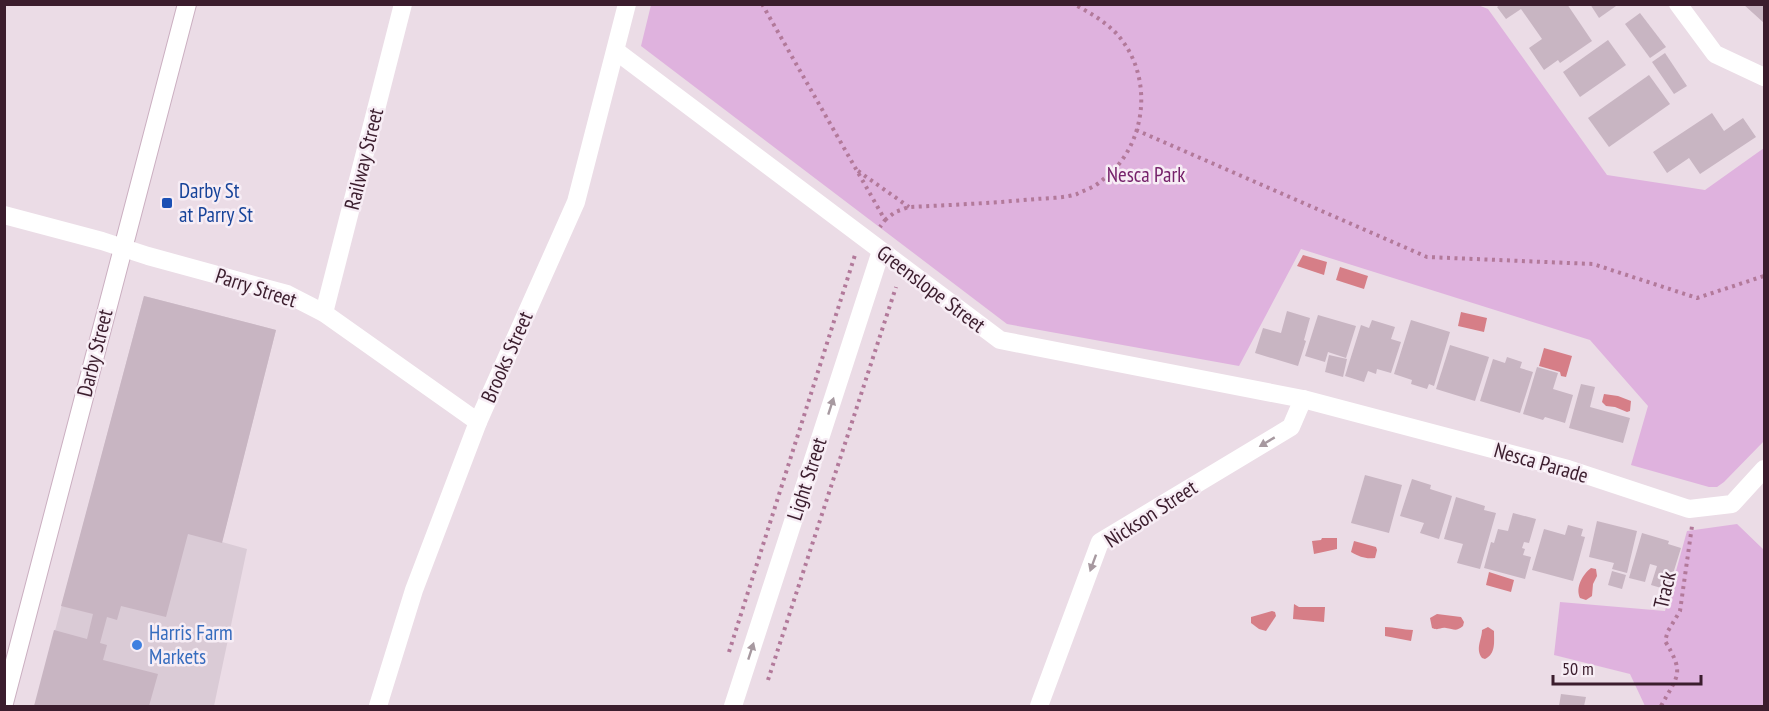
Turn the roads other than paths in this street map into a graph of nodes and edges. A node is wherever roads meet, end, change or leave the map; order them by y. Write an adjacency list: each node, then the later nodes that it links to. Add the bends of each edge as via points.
1 (187, 4): 8 (street, Darby Street)
2 (403, 4): 10 (street, Railway Street)
3 (627, 4): 5 (street, Brooks Street)
4 (1678, 4): 6 (street, via 1715,54)
5 (616, 51): 9 (street, Greenslope Street); 12 (street, Brooks Street, via 576,202)
6 (1764, 77)
7 (4, 214): 8 (street, Parry Street)
8 (122, 248): 10 (street, Parry Street, via 287,294); 14 (street, Darby Street)
9 (881, 251): 11 (street, Greenslope Street, via 1000,340); 16 (street, Light Street, one-way to 9)
10 (324, 313): 12 (street, Parry Street)
11 (1303, 399): 13 (street, Nesca Parade, via 1568,469 1689,508 1732,504); 17 (street, Nickson Street, one-way to 17, via 1290,427 1100,543)
12 (478, 422): 15 (street, Brooks Street, via 414,590)
13 (1764, 469)
14 (4, 703)
15 (378, 706)
16 (733, 706)
17 (1040, 706)

